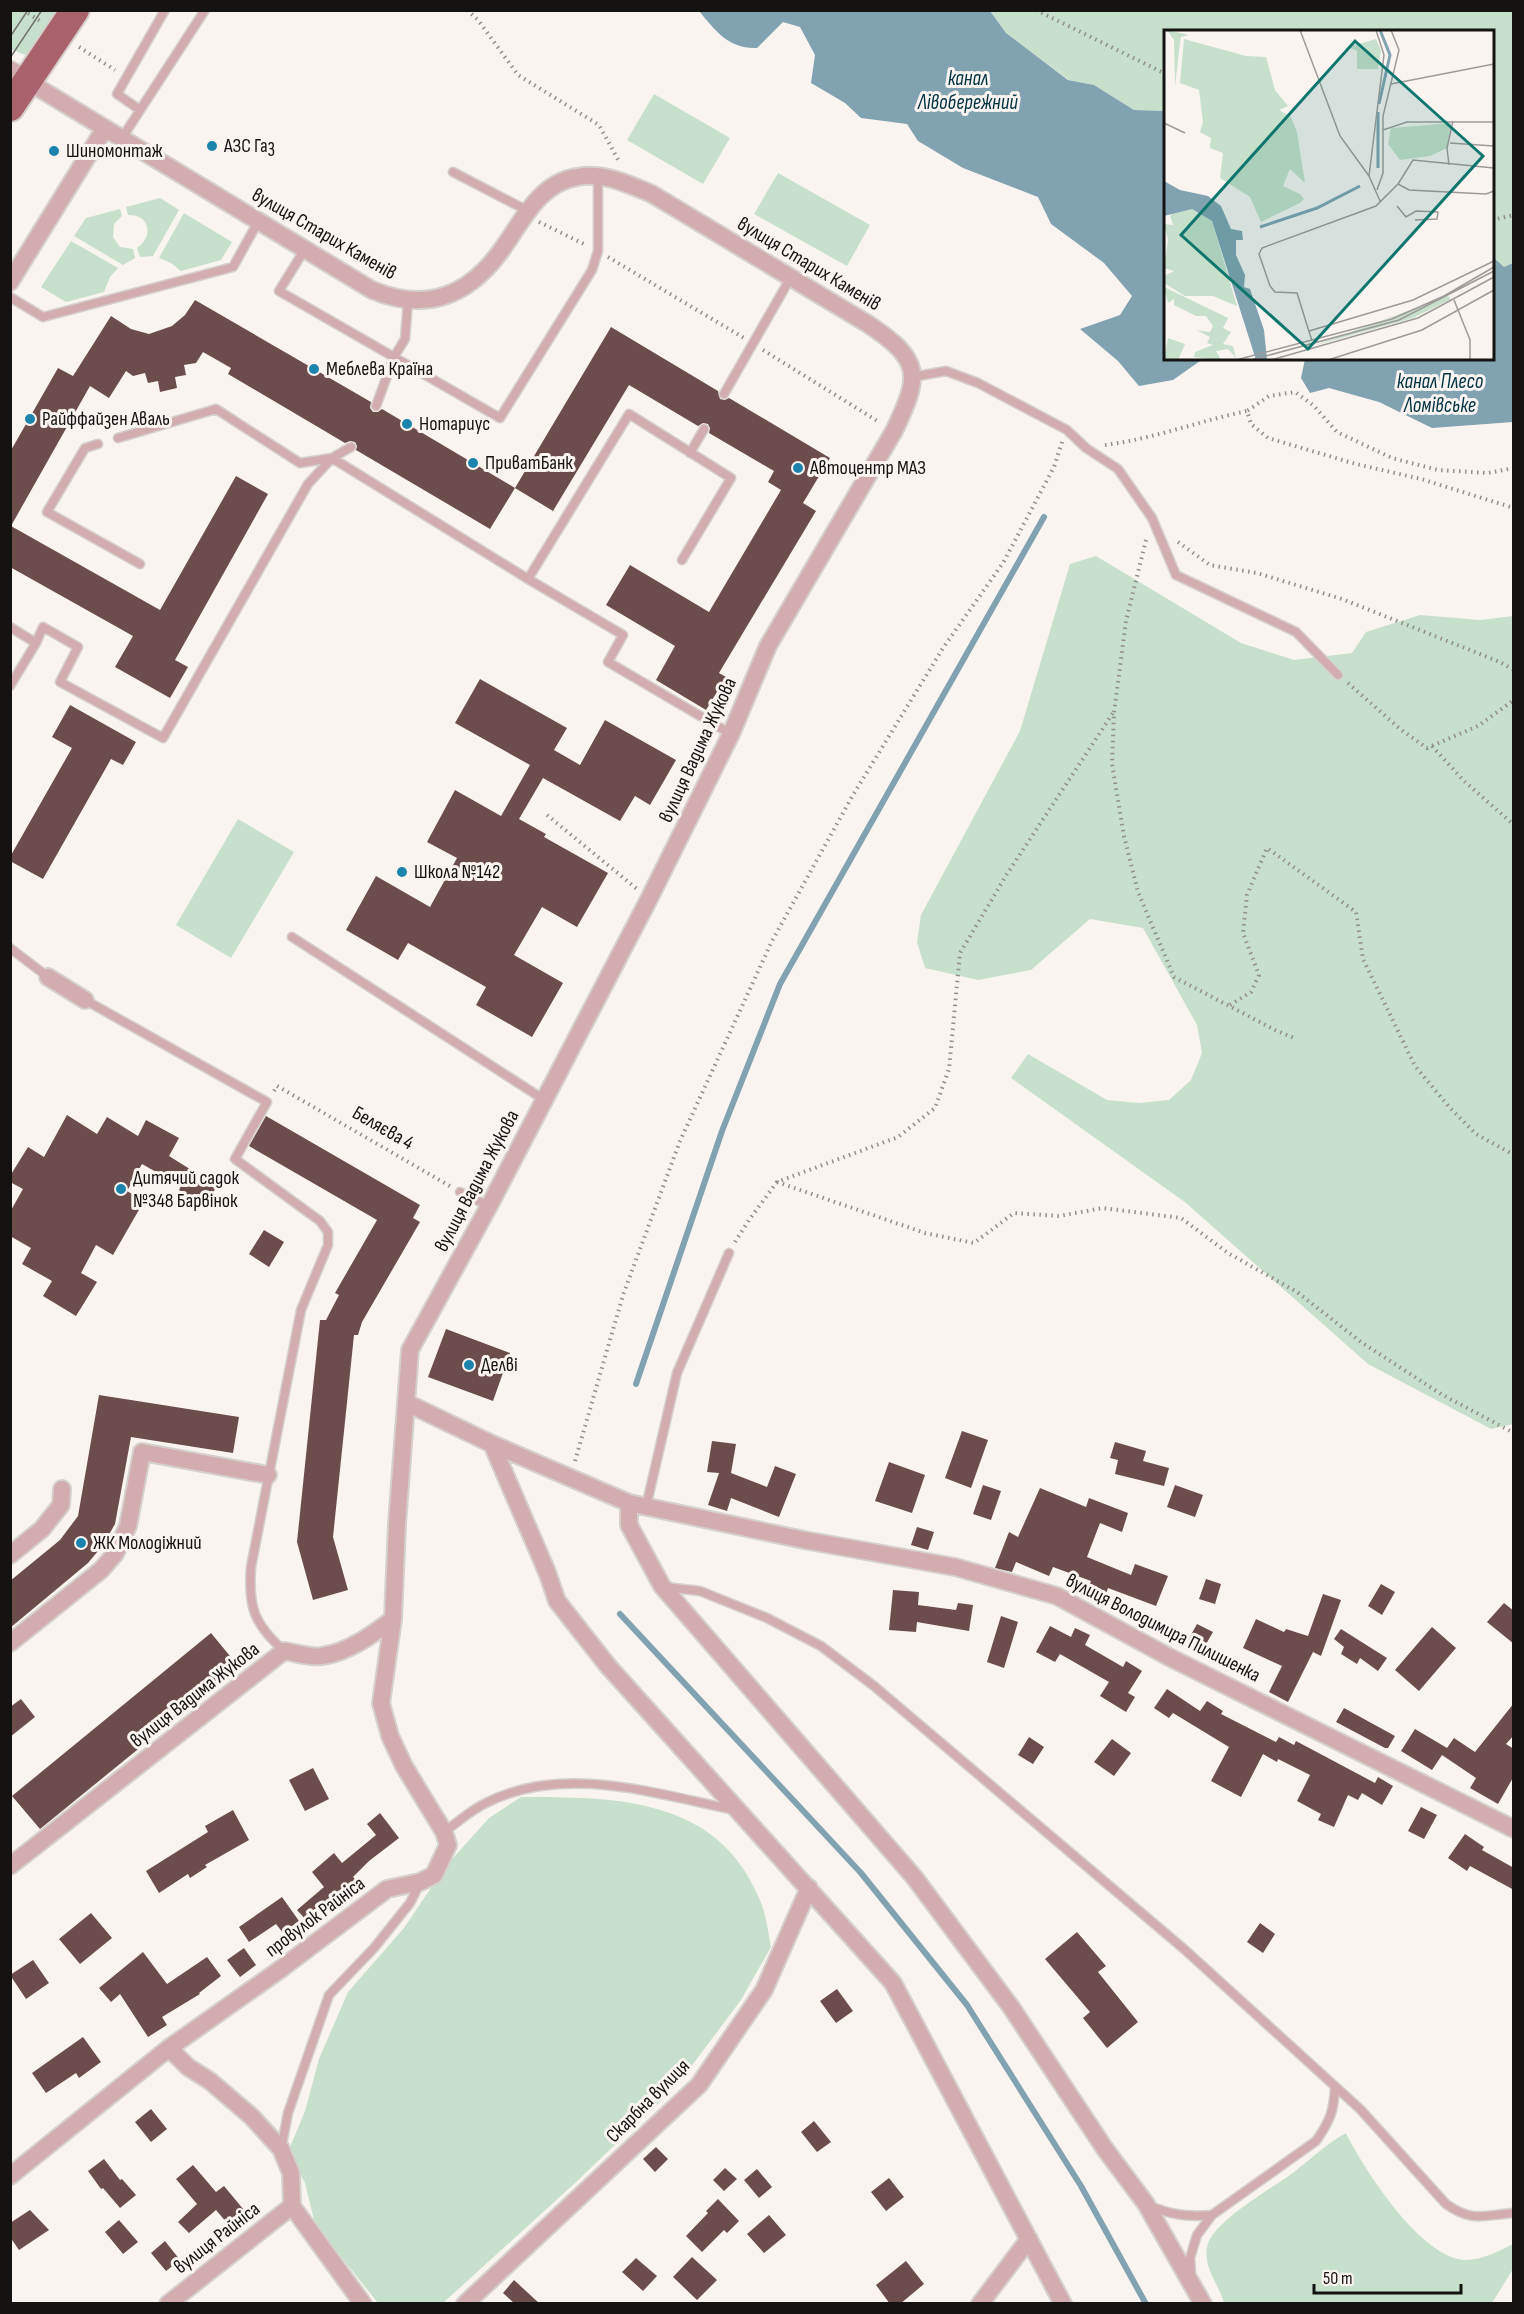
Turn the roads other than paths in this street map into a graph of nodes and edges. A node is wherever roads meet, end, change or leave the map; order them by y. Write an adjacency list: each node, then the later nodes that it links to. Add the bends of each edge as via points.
1 (75, 10): 4 (highway)
2 (165, 10): 6 (lane, via 117,94)
3 (206, 10): 6 (lane)
4 (19, 76): 5 (highway); 7 (street, вулиця Старих Каменів)
5 (10, 107)
6 (140, 110): 8 (lane)
7 (105, 128): 8 (street, вулиця Старих Каменів); 15 (street)
8 (122, 138): 12 (street, вулиця Старих Каменів)
9 (453, 172): 11 (lane)
10 (598, 176): 11 (street, вулиця Старих Каменів, via 576,177 548,189); 14 (street, вулиця Старих Каменів, via 652,194); 18 (lane, via 598,251 592,270 500,418)
11 (526, 213): 17 (street, вулиця Старих Каменів, via 500,252 470,283 429,300)
12 (259, 220): 13 (street, вулиця Старих Каменів); 16 (lane, via 233,267 43,317)
13 (305, 249): 17 (street, вулиця Старих Каменів, via 372,290); 18 (lane, via 279,291)
14 (791, 276): 19 (street, вулиця Старих Каменів, via 893,340 910,363); 20 (lane)
15 (10, 282)
16 (10, 297)
17 (408, 301): 18 (lane, via 405,339)
18 (394, 357): 21 (lane)
19 (912, 377): 33 (lane, via 946,371 978,383 1066,430 1119,469 1152,518 1176,575 1296,632); 35 (street, вулиця Вадима Жукова, via 909,397 894,431 768,646)
20 (724, 394)
21 (376, 405)
22 (704, 429): 26 (lane)
23 (118, 438): 27 (lane, via 216,409 300,463)
24 (98, 444): 29 (lane, via 85,448 47,512)
25 (351, 447): 27 (lane)
26 (690, 453): 28 (lane, via 731,478); 30 (lane, via 628,414)
27 (332, 458): 30 (lane); 32 (lane, via 308,484 163,738 60,682 78,647 43,627)
28 (682, 560)
29 (140, 564)
30 (528, 579): 35 (lane, via 623,635 608,662)
31 (10, 627): 32 (lane)
32 (36, 643): 34 (lane)
33 (1338, 675)
34 (10, 686)
35 (731, 734): 40 (street, вулиця Вадима Жукова)
36 (292, 938): 40 (lane)
37 (10, 948): 38 (lane)
38 (48, 977): 39 (street)
39 (85, 1000): 46 (lane, via 267,1102 235,1159 320,1221 328,1232 329,1239 302,1310)
40 (543, 1099): 42 (street, вулиця Вадима Жукова)
41 (460, 1192): 42 (lane)
42 (489, 1206): 44 (street, вулиця Вадима Жукова, via 410,1350)
43 (729, 1253): 49 (lane, via 677,1373)
44 (407, 1403): 45 (street, вулиця Володимира Пилишенка); 52 (street, вулиця Вадима Жукова)
45 (492, 1444): 48 (street, вулиця Володимира Пилишенка); 55 (street, via 557,1601 608,1666)
46 (268, 1475): 53 (street, via 142,1452 128,1526 115,1554 101,1570); 54 (lane, via 249,1591 255,1614 267,1635)
47 (62, 1489): 50 (street, via 61,1505 42,1529)
48 (629, 1503): 49 (street, вулиця Володимира Пилишенка); 51 (street, via 629,1526)
49 (646, 1507): 56 (street, вулиця Володимира Пилишенка, via 955,1567 1057,1596 1169,1657)
50 (10, 1555)
51 (662, 1586): 62 (lane, via 700,1591 767,1618 821,1647 874,1686 1184,1949); 65 (street, via 914,1877 1011,2007)
52 (393, 1619): 54 (street, вулиця Вадима Жукова, via 346,1649 321,1656); 57 (street, via 381,1703 399,1756)
53 (10, 1643)
54 (284, 1652): 58 (street, вулиця Вадима Жукова)
55 (738, 1811): 57 (lane, via 616,1787 572,1784 526,1788 486,1803); 60 (street)
56 (1514, 1828)
57 (444, 1832): 59 (street, via 448,1845 444,1858 434,1875)
58 (10, 1866)
59 (420, 1882): 61 (street, провулок Райніса, via 387,1889); 63 (lane, via 410,1904 329,1995 288,2113)
60 (809, 1888): 69 (street, via 893,1983); 73 (street, Скарбна вулиця, via 764,1990 699,2085)
61 (169, 2048): 63 (street, via 252,2117); 64 (street, провулок Райніса)
62 (1335, 2087): 67 (lane, via 1458,2213 1479,2217); 68 (lane, via 1328,2125 1316,2141)
63 (281, 2149): 66 (street, via 291,2173)
64 (10, 2176)
65 (1146, 2204): 68 (lane, via 1189,2217); 70 (street)
66 (292, 2206): 71 (street, вулиця Райніса); 72 (street)
67 (1514, 2213)
68 (1212, 2215): 70 (lane, via 1197,2235 1190,2258)
69 (1029, 2239): 74 (street); 75 (street)
70 (1191, 2282): 76 (street)
71 (168, 2304)
72 (363, 2304)
73 (465, 2304)
74 (980, 2304)
75 (1063, 2304)
76 (1203, 2304)

